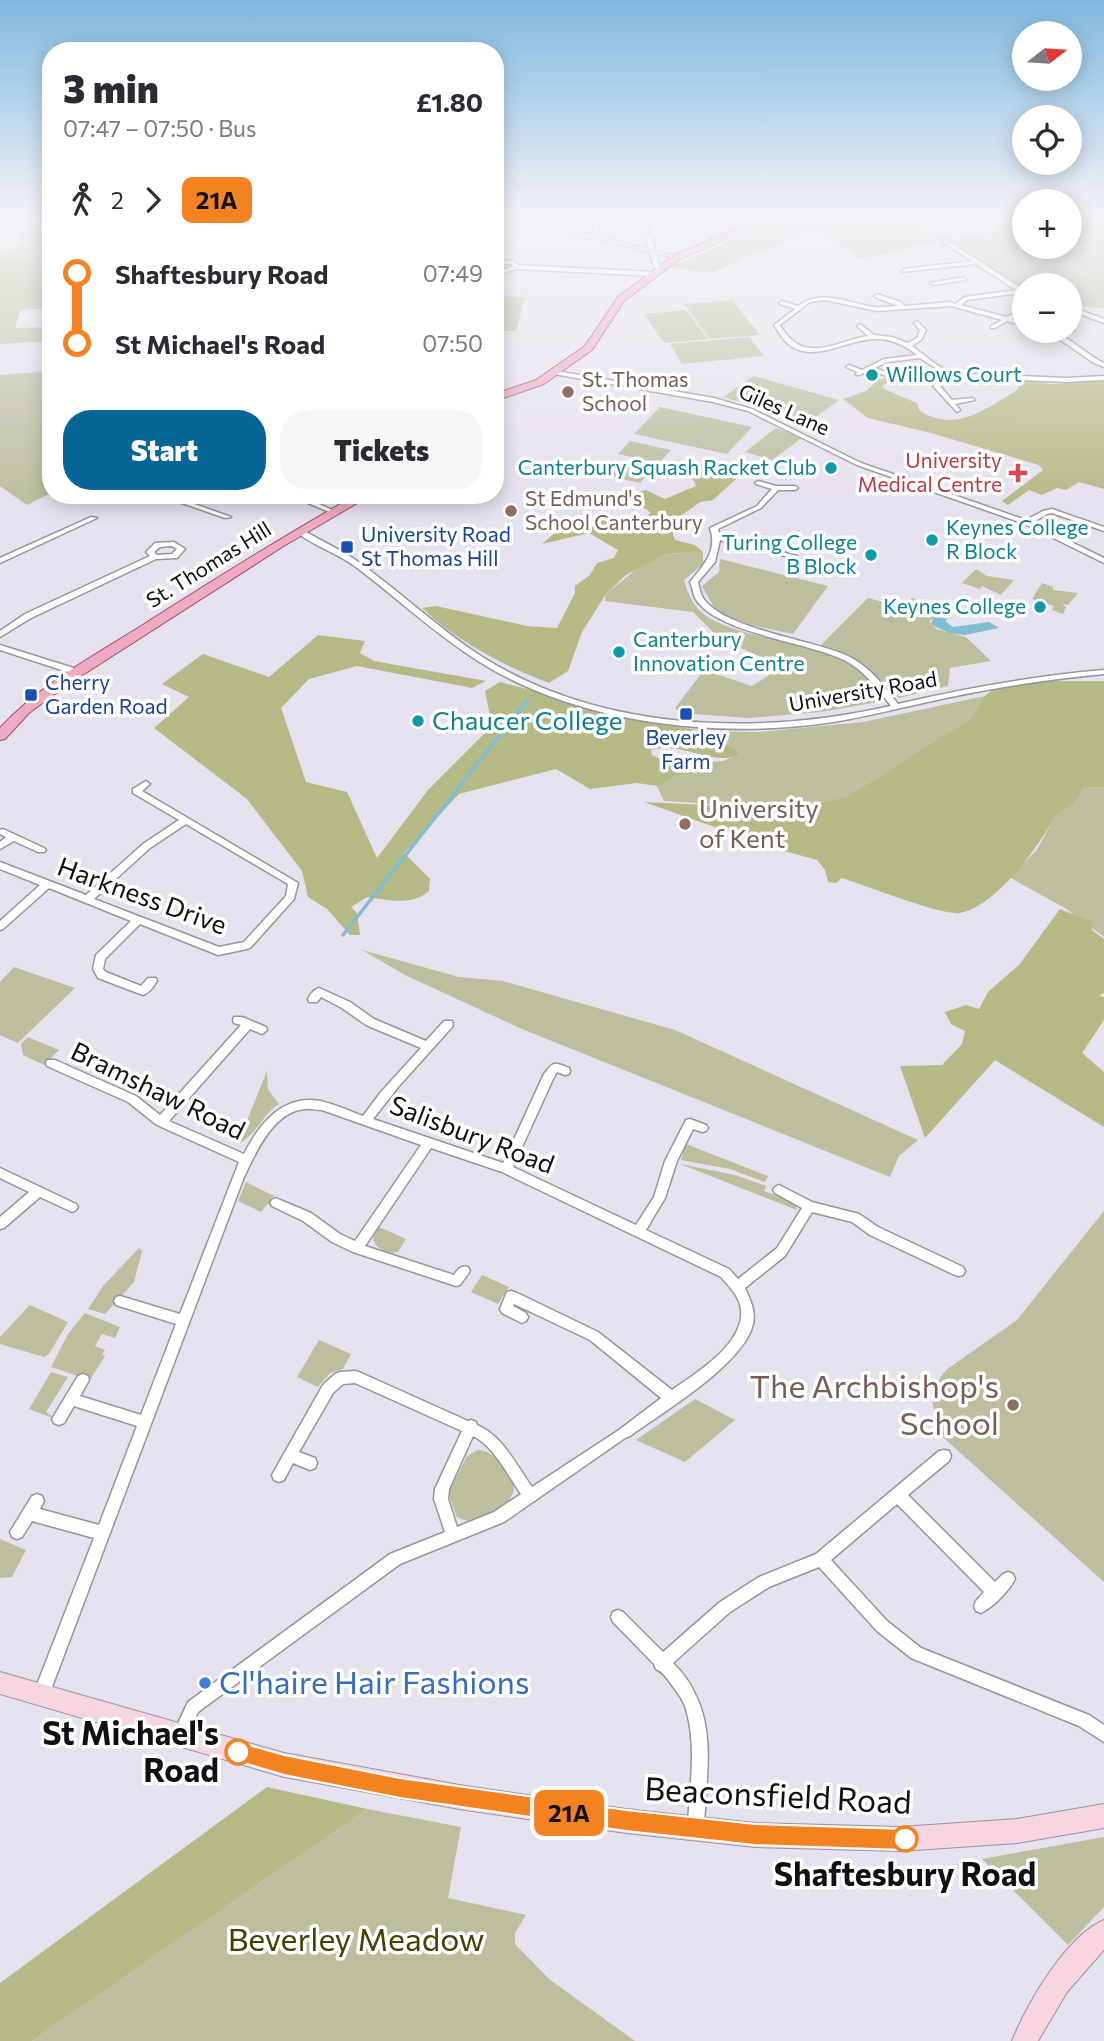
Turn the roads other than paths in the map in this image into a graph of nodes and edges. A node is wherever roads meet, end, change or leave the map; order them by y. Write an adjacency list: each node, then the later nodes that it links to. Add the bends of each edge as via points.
1 (614, 311): 23 (main road, via 596,341)
2 (795, 311): 18 (street, via 777,325 793,347 814,351)
3 (878, 311): 7 (street)
4 (981, 311): 8 (street)
5 (1082, 313): 10 (street)
6 (1012, 316): 8 (street)
7 (881, 317)
8 (1007, 319): 9 (street); 13 (street)
9 (1012, 320)
10 (1104, 321)
11 (917, 323): 17 (street, via 925,329)
12 (860, 326): 14 (street)
13 (993, 327)
14 (873, 337): 17 (street); 18 (street)
15 (830, 341): 18 (street)
16 (1069, 343): 20 (street)
17 (909, 345): 19 (street)
18 (839, 346)
19 (920, 356): 22 (street, via 886,360); 24 (street)
20 (1104, 365)
21 (849, 367): 22 (street, via 860,373)
22 (872, 369): 26 (street)
23 (556, 373): 27 (main road); 40 (street, Giles Lane, via 740,407 859,464)
24 (950, 375): 25 (street); 29 (street, via 936,386)
25 (1104, 378)
26 (900, 379)
27 (504, 394)
28 (972, 400): 29 (street)
29 (951, 402): 30 (street)
30 (957, 410)
31 (758, 482): 32 (street)
32 (776, 488): 33 (street); 43 (street, via 759,506 714,528)
33 (795, 488)
34 (193, 504): 37 (street)
35 (314, 504): 38 (street)
36 (351, 504): 38 (main road, St. Thomas Hill)
37 (224, 513)
38 (337, 513): 42 (main road, St. Thomas Hill)
39 (93, 518): 46 (street)
40 (1027, 523): 41 (street, via 1049,511); 47 (street, Giles Lane)
41 (1104, 530)
42 (300, 532): 51 (main road, St. Thomas Hill); 52 (street, University Road, via 355,562 466,651 527,684 568,699 653,719 748,725 824,721)
43 (717, 537): 44 (street); 52 (street, via 711,562 694,582 694,591 706,607 730,622 849,659 867,671)
44 (793, 556)
45 (155, 557): 48 (street, via 28,616)
46 (0, 561)
47 (1104, 561)
48 (0, 635)
49 (0, 647): 51 (street)
50 (1104, 671): 52 (street, University Road, via 1029,680)
51 (76, 672): 53 (main road, St. Thomas Hill, via 32,703)
52 (896, 707)
53 (0, 736)
54 (146, 784): 55 (street, Harkness Drive, via 136,791)
55 (187, 820): 60 (street, via 138,852); 61 (street, Harkness Drive, via 290,879 294,893 247,945 231,951 218,951)
56 (0, 846): 57 (street, via 8,835)
57 (41, 850)
58 (0, 865): 59 (street, Harkness Drive)
59 (47, 884): 60 (street, Harkness Drive); 62 (street)
60 (87, 900): 61 (street, Harkness Drive)
61 (138, 920): 63 (street, via 100,958 98,970 143,991)
62 (0, 927)
63 (152, 981)
64 (313, 999): 67 (street, via 320,992 370,1022)
65 (448, 1024): 67 (street)
66 (261, 1030): 71 (street, via 243,1022)
67 (429, 1047): 70 (street)
68 (51, 1063): 71 (street, Bramshaw Road, via 132,1099)
69 (565, 1071): 75 (street, via 555,1067 548,1077)
70 (366, 1120): 73 (street, Salisbury Road); 74 (street, Salisbury Road, via 315,1104 294,1104 272,1120)
71 (161, 1122): 74 (street, Bramshaw Road)
72 (702, 1128): 83 (street, via 690,1123 659,1198)
73 (428, 1144): 75 (street, Salisbury Road); 84 (street)
74 (246, 1160): 90 (street, Salisbury Road)
75 (506, 1168): 83 (street, Salisbury Road)
76 (0, 1173): 78 (street)
77 (779, 1190): 80 (street)
78 (39, 1191): 81 (street); 82 (street)
79 (276, 1203): 84 (street)
80 (809, 1206): 86 (street, via 855,1219); 87 (street, via 781,1252)
81 (72, 1207)
82 (0, 1224)
83 (638, 1233): 87 (street, Salisbury Road, via 725,1273)
84 (357, 1248): 85 (street, via 456,1281)
85 (464, 1271)
86 (959, 1271)
87 (738, 1286): 92 (street, via 748,1311 738,1342 722,1362)
88 (120, 1301): 90 (street)
89 (522, 1317): 92 (street, via 506,1309 512,1296 594,1336)
90 (182, 1320): 95 (street, Salisbury Road)
91 (83, 1380): 93 (street)
92 (671, 1398): 101 (street, via 622,1434 591,1447)
93 (71, 1399): 94 (street); 95 (street)
94 (60, 1419)
95 (143, 1422): 104 (street, Salisbury Road)
96 (471, 1426): 97 (street, via 365,1380 347,1377 328,1388); 101 (street, via 498,1448); 105 (street, via 442,1489)
97 (290, 1455): 99 (street); 100 (street)
98 (944, 1456): 102 (street)
99 (310, 1464)
100 (279, 1475)
101 (530, 1496): 105 (street, via 499,1517)
102 (899, 1496): 106 (street); 108 (street)
103 (17, 1532): 104 (street, via 33,1507)
104 (102, 1533): 113 (street, Salisbury Road)
105 (453, 1535): 115 (street, via 395,1559 193,1707)
106 (821, 1559): 111 (street, via 764,1582 725,1607); 114 (street, via 882,1626 916,1653 1084,1720)
107 (1008, 1579): 108 (street)
108 (995, 1592): 109 (street)
109 (981, 1606)
110 (618, 1617): 111 (street)
111 (662, 1664): 117 (street, via 693,1705)
112 (0, 1683): 113 (street, Beaconsfield Road)
113 (41, 1695): 115 (street, Beaconsfield Road)
114 (1104, 1734)
115 (180, 1736): 117 (street, Beaconsfield Road, via 284,1765 400,1788)
116 (1104, 1816): 117 (street, Beaconsfield Road, via 1017,1831 901,1839 797,1837)
117 (696, 1828)
118 (1104, 1933): 119 (street, via 1074,1960 1050,1991)
119 (1025, 2041)

